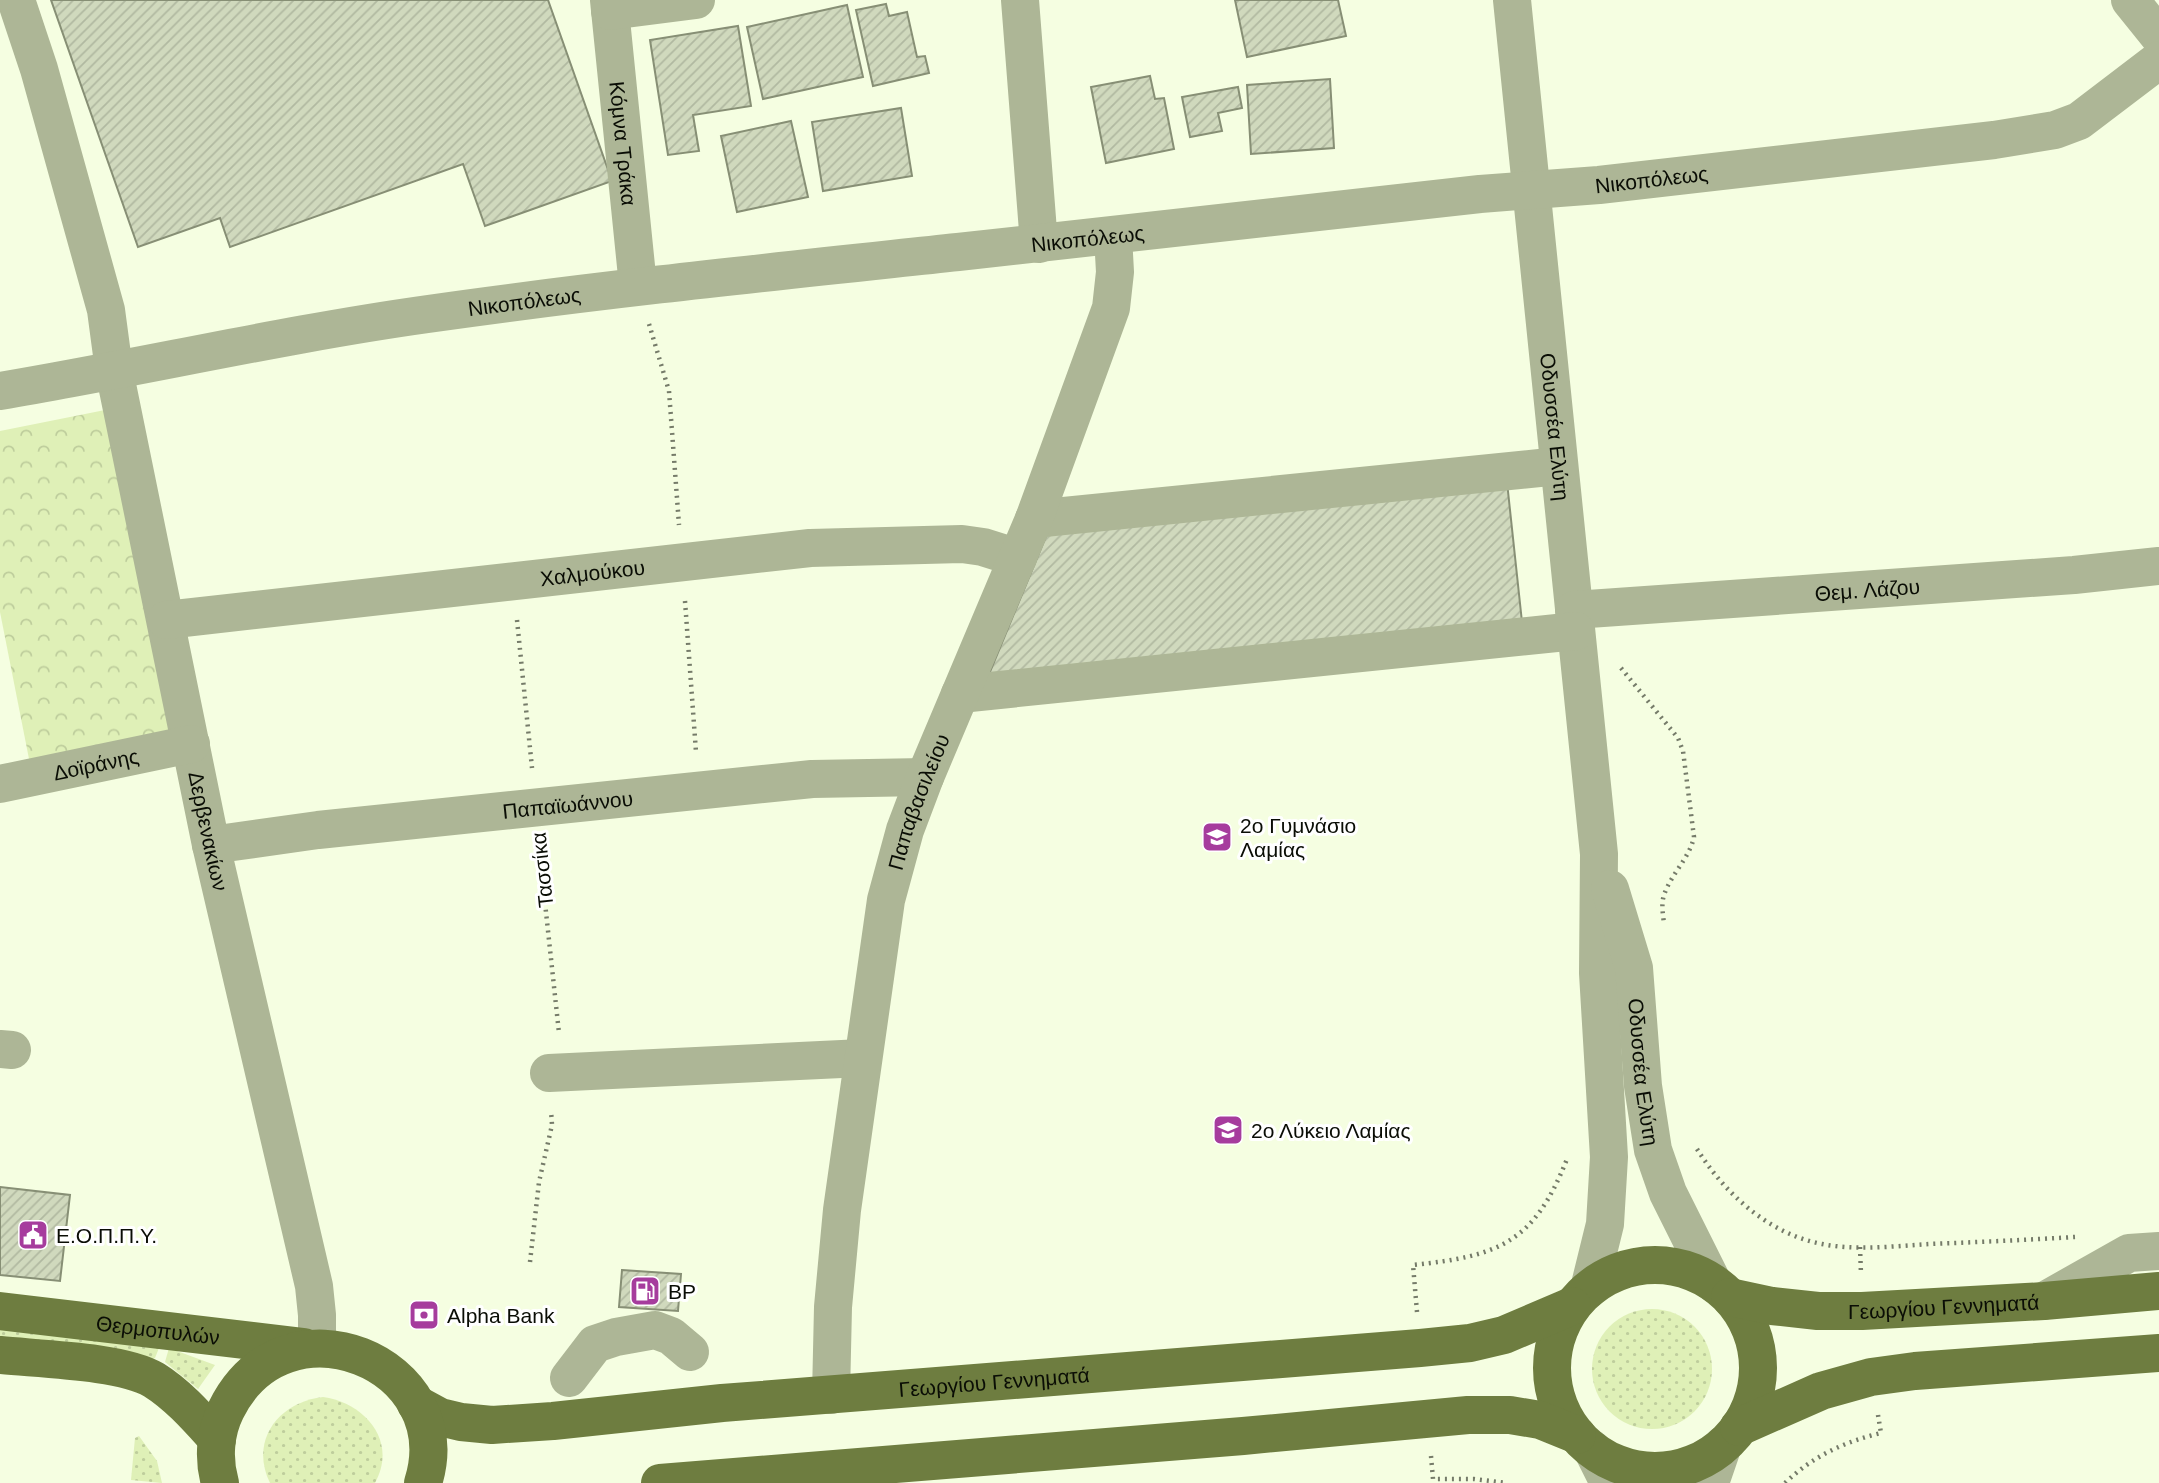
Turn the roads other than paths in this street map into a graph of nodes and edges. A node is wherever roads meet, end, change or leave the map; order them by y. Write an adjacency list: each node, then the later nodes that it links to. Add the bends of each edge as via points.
1 (16, 0): 13 (street, Δερβενακίων, via 106,310)
2 (696, 0): 6 (street)
3 (1020, 0): 11 (street)
4 (1513, 0): 9 (street, Οδυσσέα Ελύτη)
5 (2130, 0): 7 (street)
6 (609, 6): 12 (street, Κόμνα Τράκα)
7 (2159, 36)
8 (2159, 60): 9 (street, Νικοπόλεως, via 2079,121 2055,130)
9 (1532, 190): 10 (street, Νικοπόλεως); 15 (street, Οδυσσέα Ελύτη)
10 (1113, 236): 11 (street, Νικοπόλεως); 16 (street, Παπαβασιλείου, via 1111,308)
11 (1039, 244): 12 (street, Νικοπόλεως)
12 (638, 286): 13 (street, Νικοπόλεως, via 423,314)
13 (114, 370): 14 (street, Νικοπόλεως); 19 (street, Δερβενακίων)
14 (0, 391)
15 (1559, 466): 16 (street); 20 (street, Οδυσσέα Ελύτη)
16 (1034, 519): 17 (street, Παπαβασιλείου)
17 (1018, 558): 19 (street, Χαλμούκου, via 962,544 810,548); 21 (street, Παπαβασιλείου)
18 (2159, 566): 20 (street, Θεμ. Λάζου, via 1612,608)
19 (166, 620): 22 (street, Δερβενακίων)
20 (1575, 621): 21 (street, Θεμ. Λάζου); 26 (street, Οδυσσέα Ελύτη)
21 (960, 694): 23 (street, Παπαβασιλείου)
22 (191, 744): 24 (street, Δοϊράνης); 25 (street, Δερβενακίων)
23 (925, 777): 25 (street, Παπαϊωάννου, via 812,779); 27 (street, Παπαβασιλείου, via 886,900)
24 (0, 784)
25 (211, 845): 35 (street, Δερβενακίων, via 314,1286)
26 (1599, 854): 30 (street, Οδυσσέα Ελύτη, via 1634,968 1653,1150 1668,1193); 32 (street, Οδυσσέα Ελύτη, via 1598,973 1609,1157 1605,1224)
27 (863, 1058): 28 (street); 40 (street, Παπαβασιλείου, via 838,1245)
28 (548, 1073)
29 (2159, 1251): 33 (street, via 2129,1253)
30 (1721, 1290): 32 (main road, Γεωργίου Γεννηματά, via 1683,1269 1650,1265 1618,1272); 33 (main road, Γεωργίου Γεννηματά, via 1772,1306 1818,1311); 42 (main road, via 1749,1326 1758,1360 1754,1395)
31 (2159, 1291): 33 (main road, Γεωργίου Γεννηματά)
32 (1581, 1297): 40 (main road, Γεωργίου Γεννηματά, via 1504,1335 1470,1343); 43 (main road, via 1555,1342 1552,1381 1557,1401)
33 (2044, 1301)
34 (0, 1311): 35 (main road, Θερμοπυλών)
35 (317, 1348): 41 (main road, Θερμοπυλών, via 363,1356 402,1384); 44 (main road, via 276,1358 251,1376 231,1400 222,1419)
36 (691, 1352): 39 (street, via 655,1330 616,1337 594,1344)
37 (2159, 1353): 42 (main road, via 1871,1377 1821,1391)
38 (0, 1355): 44 (main road, Θερμοπυλών, via 115,1367 153,1380 175,1396)
39 (569, 1378)
40 (831, 1395): 41 (main road, Γεωργίου Γεννηματά, via 492,1425 461,1423)
41 (416, 1404): 46 (main road, via 428,1449)
42 (1731, 1436): 43 (main road, via 1693,1464 1658,1471 1623,1466); 49 (street)
43 (1584, 1442): 45 (main road, via 1540,1420 1468,1415); 48 (street)
44 (218, 1470)
45 (783, 1478): 47 (main road)
46 (423, 1483)
47 (660, 1483)
48 (1609, 1483)
49 (1710, 1483)

